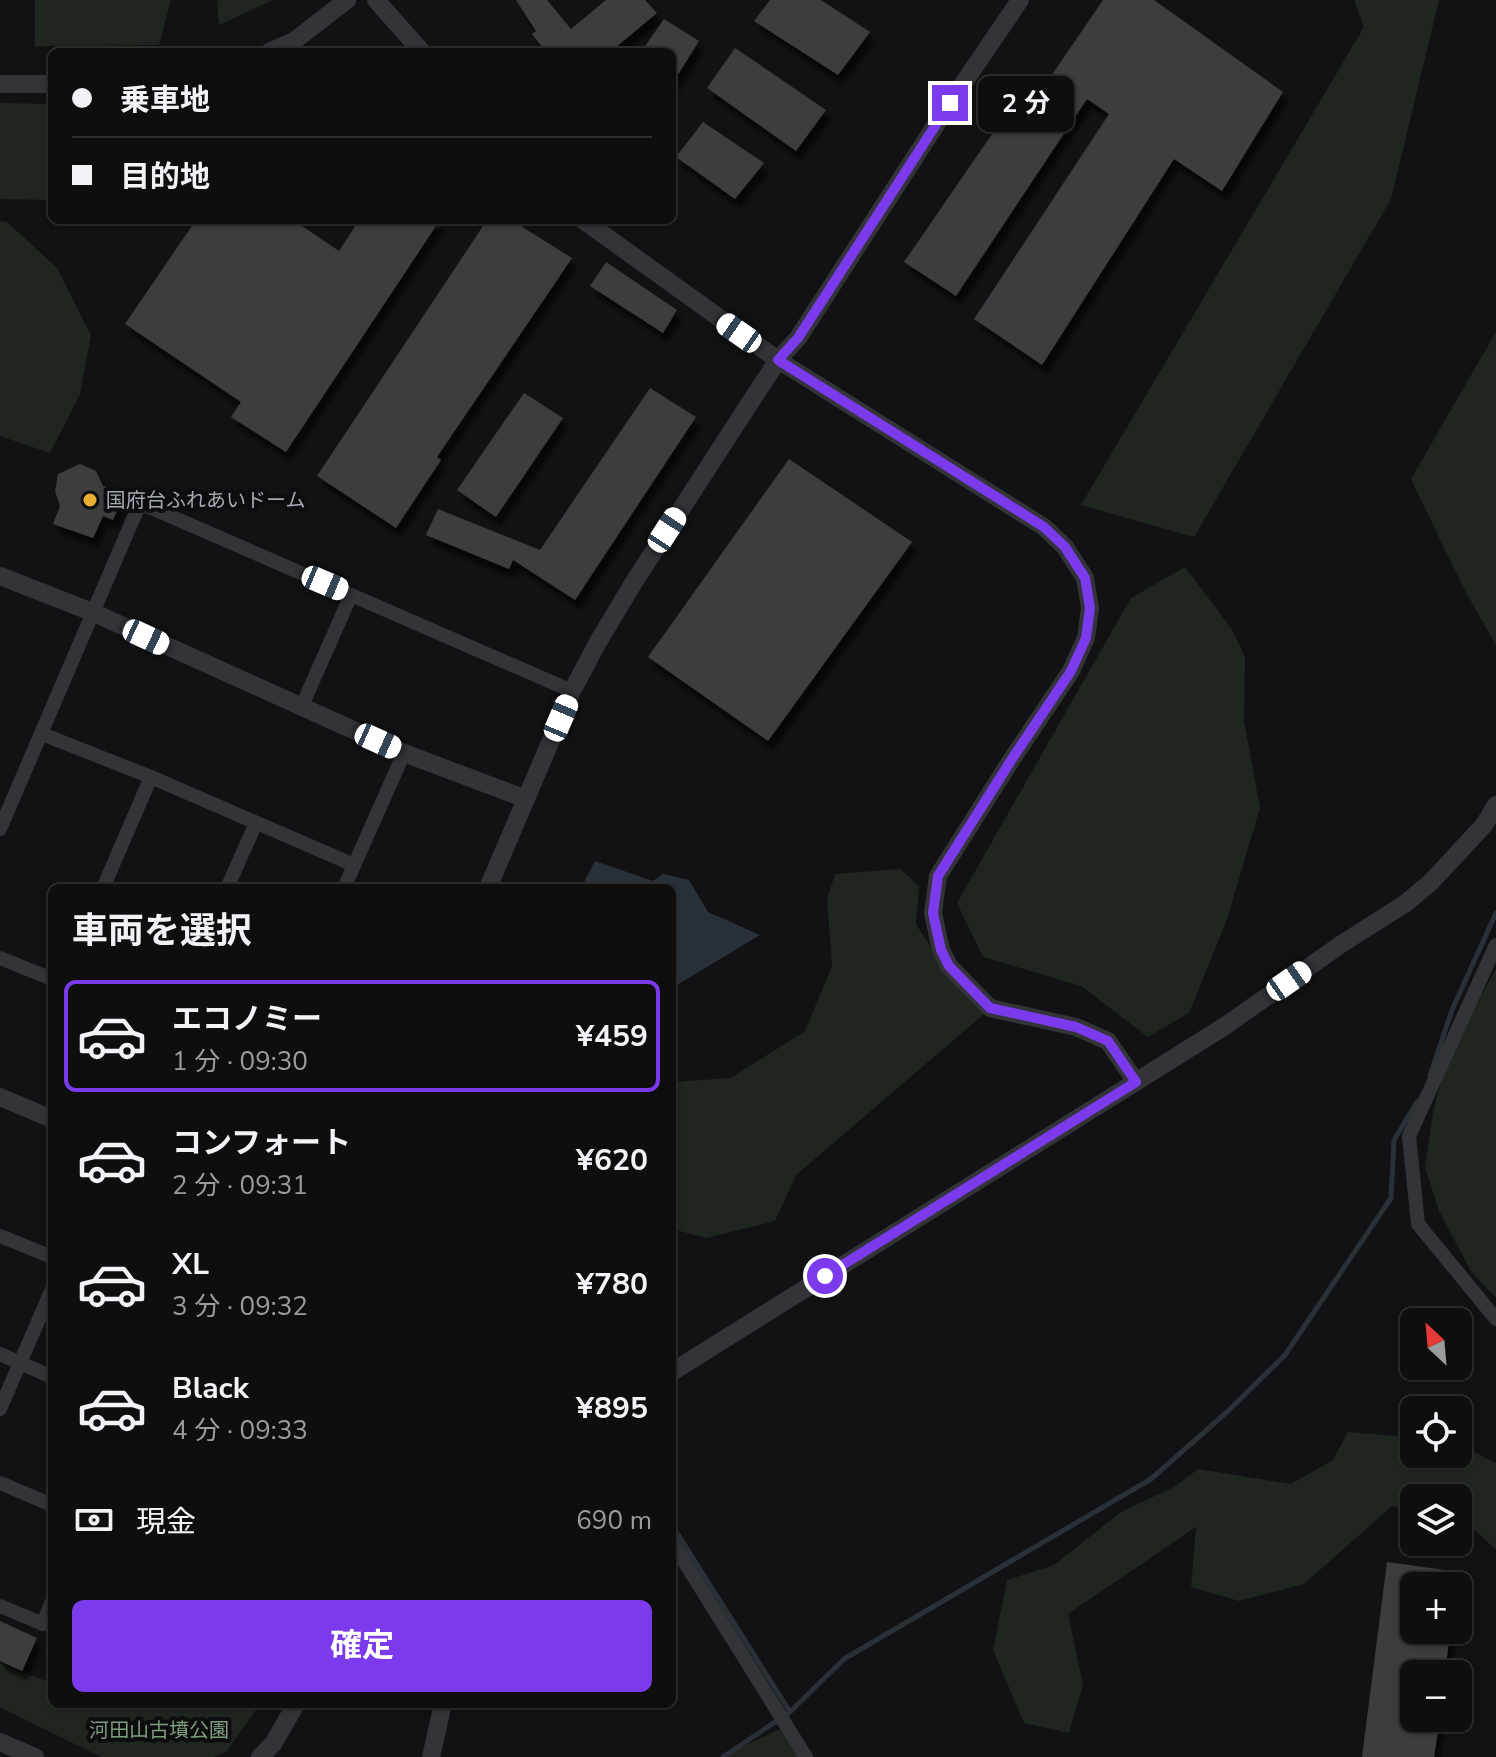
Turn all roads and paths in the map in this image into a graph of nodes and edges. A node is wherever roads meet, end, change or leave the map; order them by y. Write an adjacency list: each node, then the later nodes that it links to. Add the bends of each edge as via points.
1 (347, 0): 4 (street)
2 (376, 0): 5 (street)
3 (1020, 0): 9 (street, via 798,338)
4 (278, 48)
5 (418, 48)
6 (0, 84): 7 (street)
7 (48, 84)
8 (589, 224): 9 (street)
9 (778, 360): 13 (street, via 634,582); 30 (street, via 1044,527 1085,578 1090,608 1086,638 1071,671 938,876 933,913 949,966 990,1008 1076,1027 1108,1041)
10 (0, 576): 12 (street)
11 (351, 595): 12 (street, via 140,503); 13 (street); 14 (street)
12 (92, 612): 14 (street); 15 (street)
13 (572, 691): 18 (street)
14 (301, 708): 16 (street)
15 (42, 734): 17 (street); 21 (street)
16 (404, 753): 18 (street); 22 (street)
17 (151, 777): 20 (street); 23 (street)
18 (526, 799): 26 (street)
19 (1496, 805): 30 (street, via 1484,825 1406,903)
20 (256, 823): 22 (street); 24 (street)
21 (0, 829)
22 (354, 865): 25 (street)
23 (105, 884)
24 (229, 884)
25 (346, 884)
26 (490, 884)
27 (1496, 945): 36 (street, via 1409,1136 1418,1224)
28 (0, 958): 29 (street)
29 (48, 977)
30 (1136, 1082): 39 (street)
31 (0, 1097): 32 (street)
32 (48, 1117)
33 (0, 1236): 34 (street)
34 (48, 1255)
35 (48, 1298): 38 (street)
36 (1496, 1319)
37 (0, 1354): 38 (street)
38 (19, 1362): 40 (street); 41 (street)
39 (676, 1370)
40 (48, 1375)
41 (0, 1409)
42 (0, 1483): 43 (street)
43 (48, 1503)
44 (676, 1548): 53 (street)
45 (0, 1606): 46 (street, via 43,1624)
46 (48, 1611)
47 (294, 1708): 51 (street)
48 (442, 1708): 52 (street)
49 (0, 1742): 50 (street)
50 (35, 1757)
51 (260, 1757)
52 (431, 1757)
53 (806, 1757)

